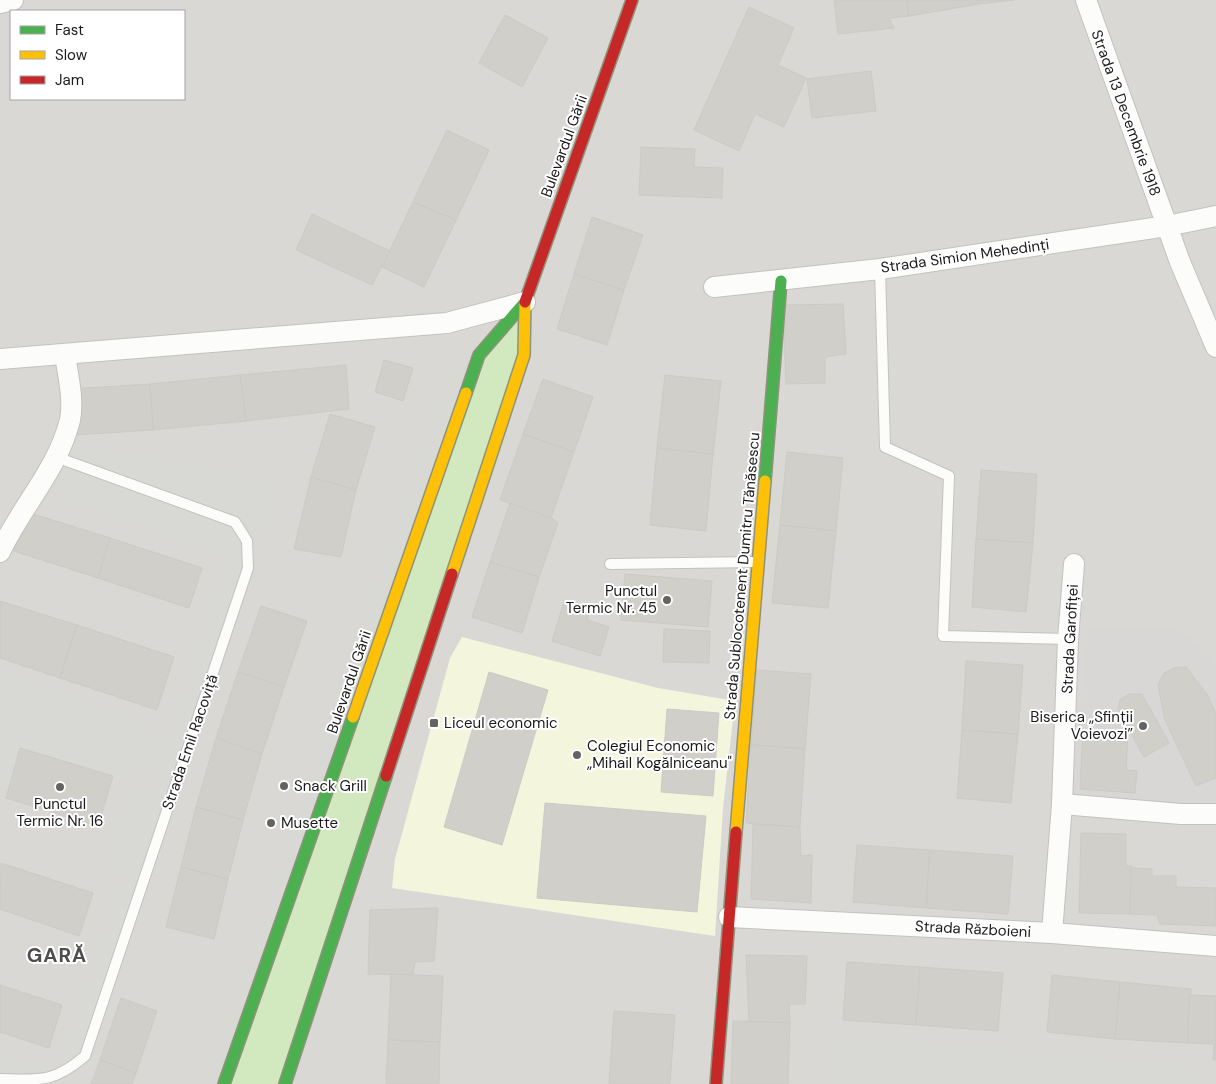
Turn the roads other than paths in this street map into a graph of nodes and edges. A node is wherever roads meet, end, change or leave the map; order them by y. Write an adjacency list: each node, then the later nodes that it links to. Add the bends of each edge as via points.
1 (13, 0): 4 (street)
2 (632, 0): 10 (main road, Bulevardul Gării)
3 (1086, 0): 6 (street, Strada 13 Decembrie 1918)
4 (0, 2)
5 (1216, 216): 6 (street, Strada Simion Mehedinți)
6 (1167, 226): 7 (street, Strada Simion Mehedinți); 11 (street, Strada 13 Decembrie 1918)
7 (880, 269): 8 (street, Strada Simion Mehedinți); 19 (lane, via 885,447 949,476 943,636)
8 (781, 281): 9 (street, Strada Simion Mehedinți); 16 (main road, Strada Sublocotenent Dumitru Tănăsescu)
9 (714, 287)
10 (525, 302): 12 (street, via 447,323); 26 (main road, Bulevardul Gării, via 480,354); 27 (main road, Bulevardul Gării, via 524,355)
11 (1216, 347)
12 (65, 355): 13 (street); 14 (street, via 70,419)
13 (0, 359)
14 (56, 457): 15 (street); 25 (lane, Strada Emil Racoviță, via 235,522 247,541 248,568 85,1056 69,1070 43,1080)
15 (0, 552)
16 (758, 562): 17 (lane); 22 (main road, Strada Sublocotenent Dumitru Tănăsescu)
17 (610, 564)
18 (1074, 564): 19 (street, Strada Garofiței)
19 (1068, 640): 20 (street, Strada Garofiței)
20 (1062, 804): 21 (street); 23 (street, Strada Garofiței)
21 (1216, 814)
22 (729, 917): 23 (street, Strada Războieni); 28 (main road, Strada Sublocotenent Dumitru Tănăsescu)
23 (1052, 933): 24 (street, Strada Războieni)
24 (1216, 946)
25 (0, 1079)
26 (224, 1084)
27 (285, 1084)
28 (716, 1084)

